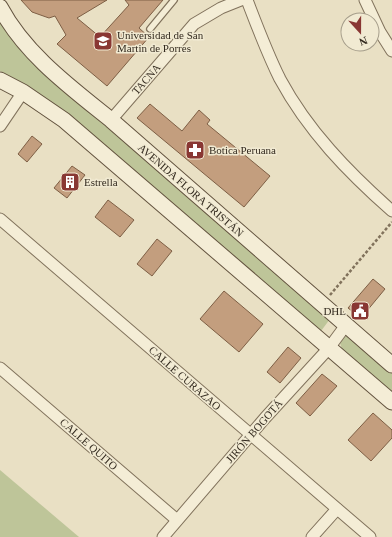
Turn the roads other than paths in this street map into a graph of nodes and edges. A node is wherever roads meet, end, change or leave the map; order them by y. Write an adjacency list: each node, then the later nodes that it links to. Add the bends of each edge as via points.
1 (174, 0): 6 (lane)
2 (247, 0): 12 (street, via 270,58 301,113 328,150)
3 (365, 0): 7 (street)
4 (234, 1): 10 (street, TACNA, via 194,24)
5 (0, 7): 10 (main road, AVENIDA FLORA TRISTÁN, via 10,26 31,51)
6 (150, 29)
7 (392, 51)
8 (0, 80): 9 (main road)
9 (23, 92): 11 (street); 15 (main road, via 64,120)
10 (111, 120): 14 (main road, AVENIDA FLORA TRISTÁN)
11 (0, 126)
12 (392, 211)
13 (0, 219): 19 (street, CALLE CURAZAO)
14 (346, 325): 15 (street, JIRÓN BOGOTÁ); 16 (main road, AVENIDA FLORA TRISTÁN)
15 (328, 348): 18 (main road); 19 (street, JIRÓN BOGOTÁ)
16 (392, 364)
17 (0, 368): 21 (street, CALLE QUITO)
18 (392, 402)
19 (250, 434): 20 (street, CALLE CURAZAO); 21 (street, JIRÓN BOGOTÁ)
20 (337, 509): 23 (street); 24 (street, CALLE CURAZAO)
21 (177, 520): 22 (street, JIRÓN BOGOTÁ)
22 (163, 537)
23 (312, 537)
24 (370, 537)

